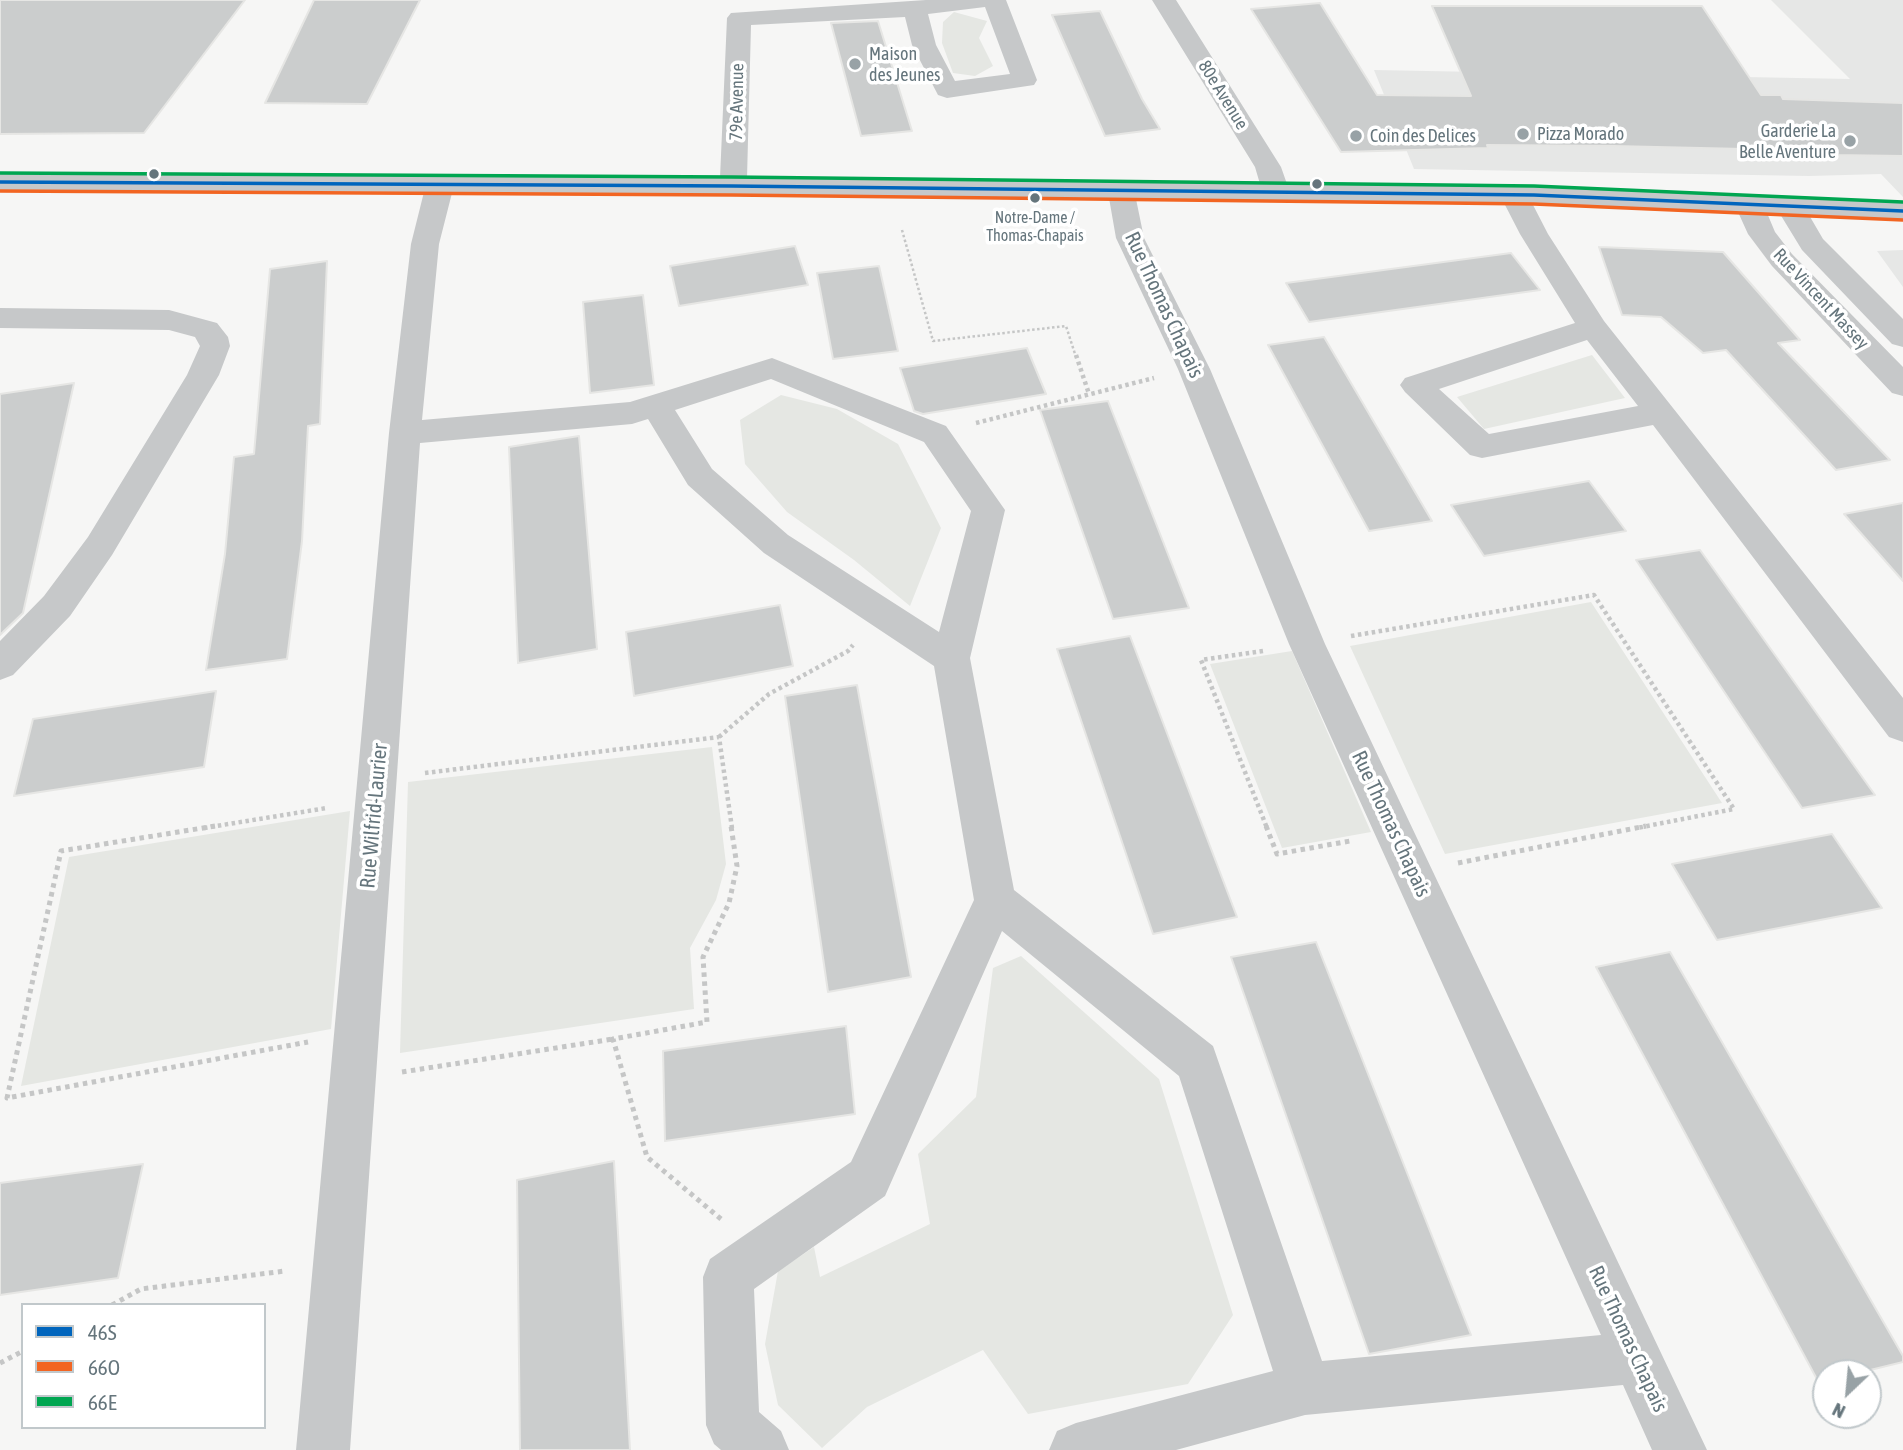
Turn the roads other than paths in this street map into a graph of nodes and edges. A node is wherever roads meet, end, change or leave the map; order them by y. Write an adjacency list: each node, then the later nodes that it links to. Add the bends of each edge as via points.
1 (983, 0): 4 (street)
2 (994, 0): 4 (street, via 1025,80 947,90 924,45)
3 (1164, 0): 9 (street, 80e Avenue, via 1268,167)
4 (915, 8): 7 (street, 79e Avenue, via 738,18)
5 (0, 182): 6 (street)
6 (440, 185): 7 (street); 20 (street, Rue Wilfrid-Laurier, via 425,244)
7 (732, 186): 8 (street)
8 (1121, 192): 9 (street); 25 (street, Rue Thomas Chapais, via 1130,238 1194,369 1307,644)
9 (1276, 193): 10 (street)
10 (1514, 195): 11 (street); 15 (street)
11 (1749, 205): 12 (street); 17 (street, Rue Vincent Massey, via 1772,248)
12 (1790, 207): 13 (street); 16 (street, Rue Vincent Massey, via 1812,244)
13 (1903, 211)
14 (0, 318): 22 (street, via 169,320 206,330 215,346 203,375 100,546 57,606)
15 (1593, 328): 19 (street); 19 (street, via 1416,385 1482,447)
16 (1903, 337)
17 (1903, 386)
18 (655, 405): 20 (street, via 632,413); 21 (street, via 700,477 776,544); 21 (street, via 772,368 934,434 988,510)
19 (1661, 413): 23 (street)
20 (405, 433): 27 (street, Rue Wilfrid-Laurier)
21 (951, 658): 24 (street)
22 (0, 665)
23 (1903, 726)
24 (995, 900): 26 (street, via 1196,1062); 28 (street, via 868,1179 728,1277 733,1425)
25 (1637, 1358): 26 (street); 30 (street, Rue Thomas Chapais)
26 (1305, 1389): 29 (street)
27 (323, 1450)
28 (762, 1450)
29 (1076, 1450)
30 (1680, 1450)

